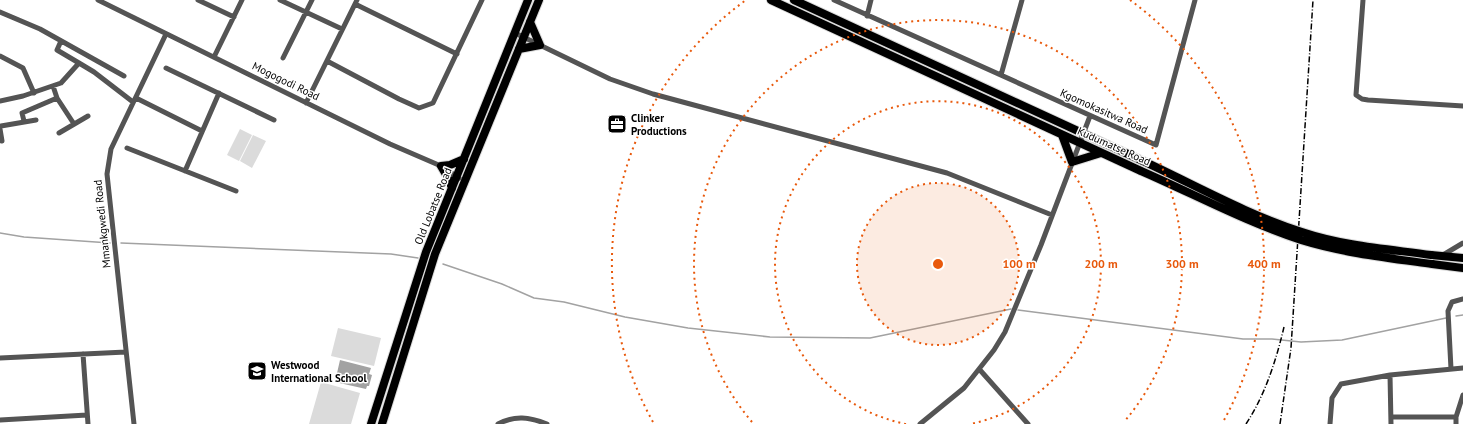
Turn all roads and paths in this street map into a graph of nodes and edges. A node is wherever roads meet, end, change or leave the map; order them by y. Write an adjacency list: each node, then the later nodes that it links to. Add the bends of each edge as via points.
1 (98, 0): 24 (street, Mogogodi Road)
2 (198, 0): 20 (street)
3 (242, 0): 20 (street)
4 (280, 0): 18 (street)
5 (312, 0): 18 (street)
6 (482, 0): 29 (street)
7 (528, 0): 23 (main road, Old Lobatse Road)
8 (539, 0): 21 (main road, Old Lobatse Road)
9 (771, 0): 56 (main road, Kudumatse Road)
10 (794, 0): 54 (main road, Kudumatse Road)
11 (834, 0): 19 (street, Kgomokasitwa Road)
12 (871, 0): 19 (street)
13 (1022, 0): 36 (street)
14 (1195, 0): 47 (street, Kgomokasitwa Road, via 1156,144)
15 (1363, 0): 45 (street, via 1356,95 1362,100)
16 (356, 2): 22 (street); 29 (street)
17 (0, 12): 26 (street)
18 (306, 13): 22 (street); 32 (street)
19 (866, 16): 36 (street, Kgomokasitwa Road)
20 (234, 18): 31 (street)
21 (530, 22): 25 (main road, Old Lobatse Road); 27 (main road)
22 (342, 29): 33 (street)
23 (515, 33): 25 (street); 61 (main road, Old Lobatse Road)
24 (166, 34): 31 (street, Mogogodi Road); 43 (street, Mmankgwedi Road)
25 (524, 37): 27 (street); 28 (main road, Old Lobatse Road)
26 (61, 41): 34 (street, via 57,50); 37 (street)
27 (540, 45): 28 (main road); 69 (street, via 610,79 653,94 947,173)
28 (519, 49): 66 (main road, Old Lobatse Road)
29 (456, 54): 33 (street, via 433,102 420,108)
30 (0, 56): 39 (street, via 23,68)
31 (214, 57): 44 (street, Mogogodi Road)
32 (282, 58)
33 (327, 61): 44 (street)
34 (79, 63): 38 (street, via 61,83); 43 (street)
35 (166, 68): 40 (street)
36 (1001, 75): 47 (street, Kgomokasitwa Road)
37 (124, 76)
38 (53, 86): 39 (street); 41 (street)
39 (34, 93): 42 (street)
40 (219, 93): 49 (street); 53 (street)
41 (58, 98): 50 (street, via 22,113); 51 (street)
42 (0, 100)
43 (134, 100): 53 (street); 75 (street, Mmankgwedi Road, via 111,149 107,174)
44 (306, 103): 63 (street, Mogogodi Road)
45 (1463, 106)
46 (88, 116): 51 (street)
47 (1090, 116): 54 (street)
48 (36, 120): 50 (street)
49 (274, 120)
50 (24, 121): 52 (street, via 4,125)
51 (74, 124): 55 (street)
52 (0, 129): 57 (street)
53 (202, 131): 64 (street)
54 (1084, 132): 58 (street); 71 (main road, Kudumatse Road, bridge, via 1268,220 1302,232 1336,241)
55 (58, 133)
56 (1062, 135): 58 (main road, Kudumatse Road); 62 (main road)
57 (2, 142)
58 (1079, 143): 60 (main road, Kudumatse Road); 62 (street)
59 (127, 148): 64 (street)
60 (1101, 153): 62 (main road); 73 (main road, Kudumatse Road, bridge, via 1266,227 1301,240 1334,249)
61 (464, 159): 63 (main road); 65 (main road, Old Lobatse Road)
62 (1072, 162): 69 (street)
63 (441, 166): 65 (street, Mogogodi Road); 67 (main road)
64 (186, 171): 68 (street)
65 (457, 177): 66 (street, Mogogodi Road); 67 (main road, Old Lobatse Road)
66 (465, 181): 92 (main road, Old Lobatse Road, via 435,254)
67 (452, 188): 91 (main road, Old Lobatse Road, via 426,252)
68 (236, 191)
69 (1052, 215): 80 (street, via 1014,312)
70 (1463, 243): 71 (street)
71 (1442, 256): 72 (main road, Kudumatse Road)
72 (1463, 258)
73 (1463, 268)
74 (1463, 299): 79 (street, via 1452,302 1448,311)
75 (126, 352): 76 (street); 90 (street, Mmankgwedi Road)
76 (83, 354): 77 (street); 83 (street)
77 (0, 358)
78 (1463, 368): 79 (street)
79 (1451, 369): 81 (street)
80 (980, 370): 95 (street, via 964,388); 96 (street)
81 (1390, 375): 85 (street); 97 (street, via 1341,384 1332,398)
82 (1463, 395): 86 (street)
83 (87, 415): 84 (street); 89 (street)
84 (38, 417): 87 (street); 88 (street)
85 (1391, 417): 86 (street); 98 (street)
86 (1456, 417): 99 (street)
87 (0, 420)
88 (34, 424)
89 (88, 424)
90 (134, 424)
91 (371, 424)
92 (382, 424)
93 (498, 424): 94 (street, via 517,417 531,418)
94 (547, 424)
95 (920, 424)
96 (1028, 424)
97 (1330, 424)
98 (1391, 424)
99 (1456, 424)

